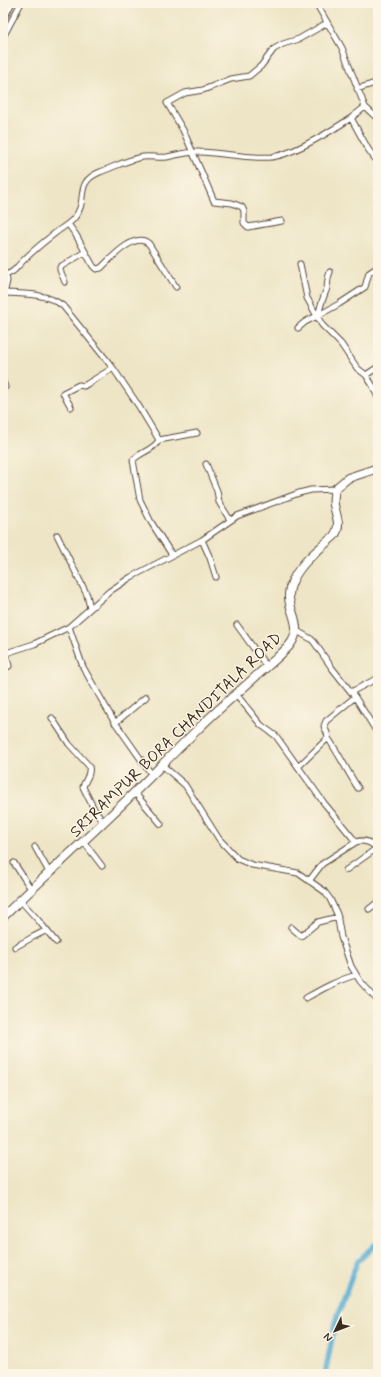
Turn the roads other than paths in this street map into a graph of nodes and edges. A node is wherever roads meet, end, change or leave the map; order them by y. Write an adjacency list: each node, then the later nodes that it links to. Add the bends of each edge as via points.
1 (10, 3): 4 (main road)
2 (22, 3): 6 (street)
3 (316, 3): 5 (street)
4 (3, 17)
5 (327, 23): 8 (street, via 342,48); 12 (street, via 274,49 261,66 249,76 185,93 168,102)
6 (3, 37)
7 (378, 82): 8 (street)
8 (357, 89): 9 (street)
9 (365, 107): 10 (street); 11 (street)
10 (351, 118): 12 (street, via 313,141 278,155 254,157); 13 (street)
11 (378, 118)
12 (192, 151): 14 (street, via 213,199 216,202 232,203 242,207 246,226); 15 (street, via 166,157 141,157 93,176 85,183 79,211)
13 (378, 163)
14 (282, 221)
15 (68, 224): 16 (street); 20 (street, via 42,243 15,270)
16 (85, 252): 21 (street, via 60,267); 22 (street, via 94,268 99,269 126,244 146,241)
17 (300, 264): 24 (street, via 307,298)
18 (378, 268): 24 (street, via 369,272 365,287)
19 (330, 272): 24 (street)
20 (5, 274): 23 (street)
21 (65, 282)
22 (176, 288)
23 (4, 296): 27 (street, via 40,296 57,301)
24 (318, 315): 25 (street); 28 (street, via 322,325 341,344 357,368)
25 (298, 328)
26 (378, 367): 28 (street)
27 (113, 368): 32 (street, via 84,386 79,385 64,393); 34 (street)
28 (366, 375): 31 (street)
29 (3, 381): 30 (street)
30 (5, 387)
31 (378, 398)
32 (71, 407)
33 (196, 433): 34 (street)
34 (159, 440): 41 (street, via 152,448 132,460 140,500)
35 (206, 464): 38 (street, via 219,502)
36 (378, 468): 37 (main road, via 348,478)
37 (335, 488): 38 (street, via 299,493); 46 (main road, SRIRAMPUR BORA CHANDITALA ROAD, via 333,500 338,530 303,565 290,587 289,594)
38 (230, 520): 40 (street)
39 (57, 535): 43 (street, via 87,595)
40 (202, 540): 41 (street); 42 (street)
41 (172, 555): 43 (street, via 131,577)
42 (216, 577)
43 (90, 608): 45 (street)
44 (238, 625): 48 (street)
45 (69, 626): 47 (street, via 37,642); 55 (street, via 83,667)
46 (297, 631): 48 (main road, SRIRAMPUR BORA CHANDITALA ROAD, via 289,645); 52 (street, via 314,642)
47 (4, 654): 49 (street, via 9,666)
48 (268, 667): 51 (main road, SRIRAMPUR BORA CHANDITALA ROAD)
49 (3, 669)
50 (378, 678): 52 (street)
51 (236, 694): 58 (main road, SRIRAMPUR BORA CHANDITALA ROAD); 59 (street, via 261,725 276,736)
52 (353, 694): 56 (street); 57 (street, via 325,723)
53 (146, 697): 55 (street)
54 (52, 718): 63 (street, via 69,744 89,766 88,779 83,787)
55 (115, 723): 60 (street)
56 (378, 734)
57 (328, 738): 59 (street); 61 (street)
58 (162, 765): 60 (main road, SRIRAMPUR BORA CHANDITALA ROAD); 73 (street, via 185,785 219,839 238,859 252,865 298,873)
59 (298, 767): 66 (street)
60 (152, 775): 62 (main road, SRIRAMPUR BORA CHANDITALA ROAD)
61 (358, 788)
62 (134, 792): 63 (main road, SRIRAMPUR BORA CHANDITALA ROAD); 64 (street)
63 (103, 822): 65 (main road, SRIRAMPUR BORA CHANDITALA ROAD)
64 (161, 824)
65 (83, 841): 70 (street); 72 (main road, SRIRAMPUR BORA CHANDITALA ROAD)
66 (356, 842): 68 (street, via 366,841); 73 (street, via 322,864)
67 (35, 848): 72 (street)
68 (377, 848): 71 (street)
69 (14, 863): 74 (street)
70 (102, 866)
71 (346, 870)
72 (50, 872): 74 (main road, SRIRAMPUR BORA CHANDITALA ROAD)
73 (309, 881): 79 (street, via 324,891)
74 (31, 890): 75 (main road, SRIRAMPUR BORA CHANDITALA ROAD)
75 (20, 900): 78 (main road, SRIRAMPUR BORA CHANDITALA ROAD); 81 (street)
76 (378, 902): 77 (street)
77 (369, 909)
78 (3, 917)
79 (338, 917): 80 (street, via 318,922 300,936); 84 (street, via 341,937)
80 (291, 927)
81 (47, 930): 82 (street); 83 (street)
82 (56, 942)
83 (16, 947)
84 (356, 975): 85 (street, via 343,978); 86 (street)
85 (306, 998)
86 (378, 1001)

